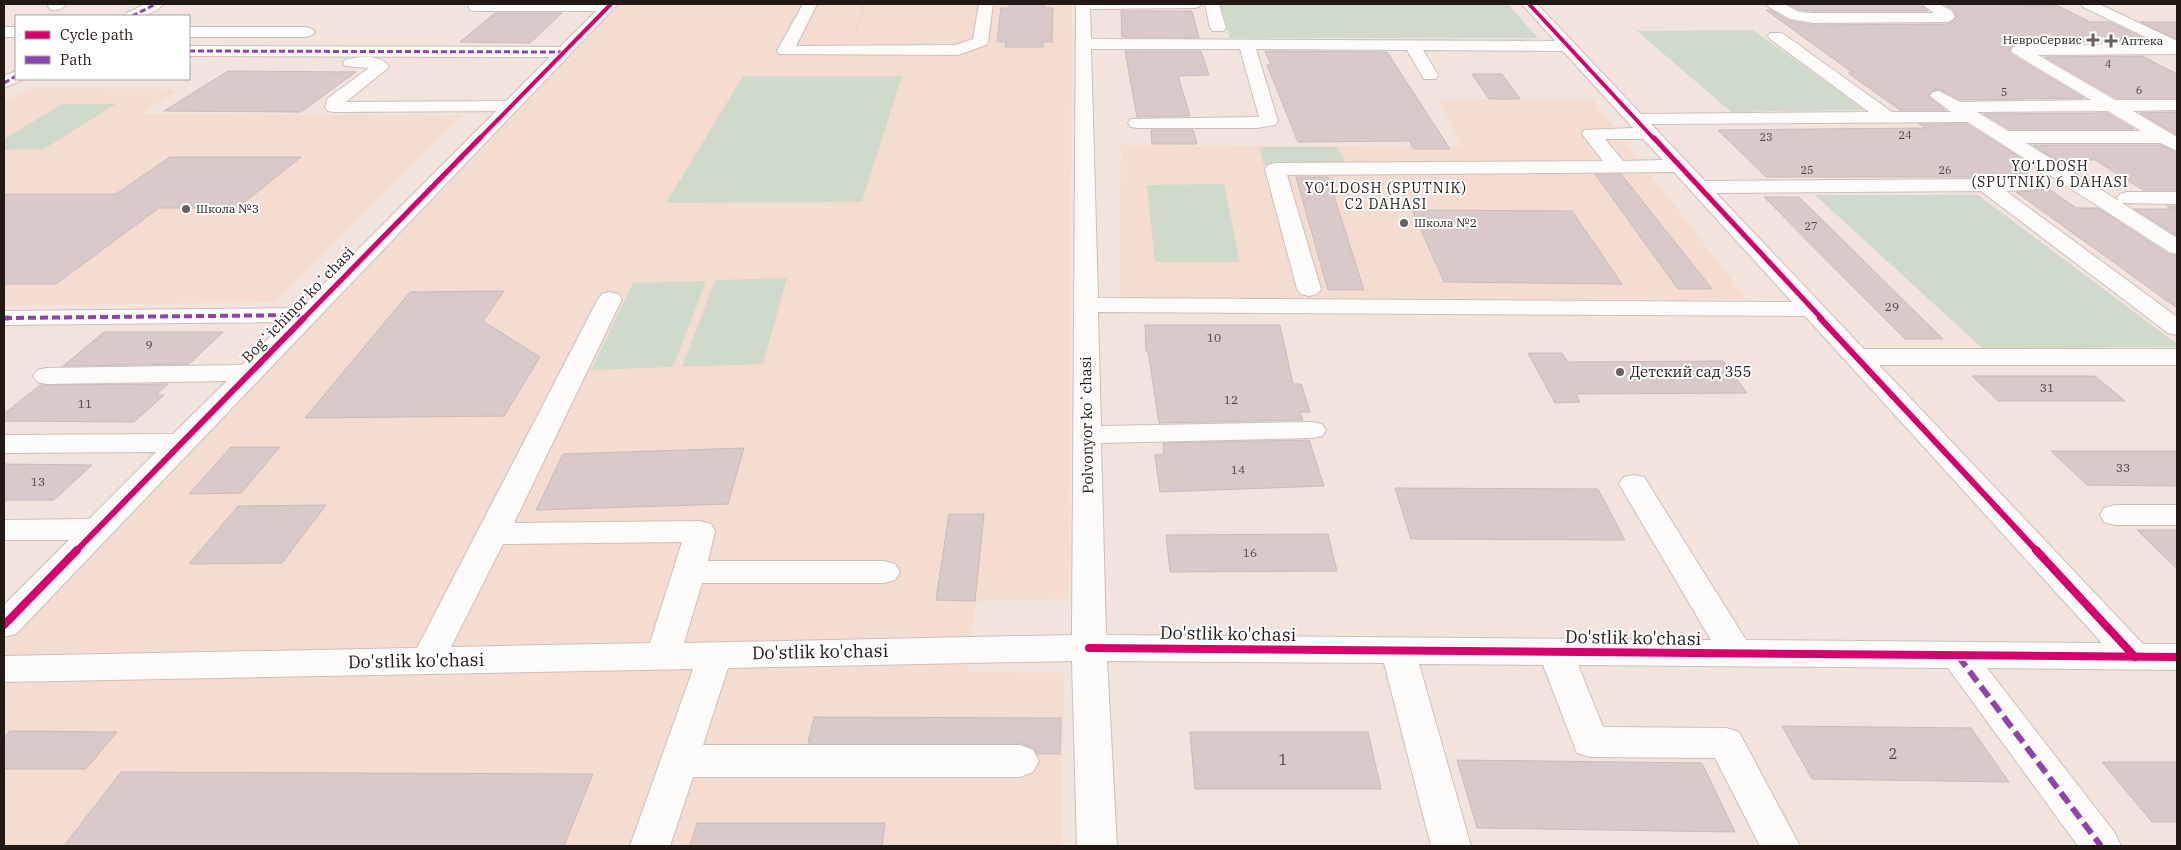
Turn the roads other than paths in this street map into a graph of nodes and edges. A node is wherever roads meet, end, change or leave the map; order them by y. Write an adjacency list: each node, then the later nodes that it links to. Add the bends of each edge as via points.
1 (156, 4): 14 (street)
2 (810, 4): 3 (street, via 785,51 958,50 980,42)
3 (986, 4)
4 (1194, 4): 12 (street)
5 (1212, 4): 16 (street)
6 (1529, 4): 23 (street)
7 (1774, 4): 15 (street, via 1795,16)
8 (1847, 4): 15 (street)
9 (1929, 4): 15 (street, via 1947,17)
10 (2088, 4): 24 (street)
11 (609, 5): 13 (street); 26 (street, Bogʻichinor koʻchasi)
12 (1083, 5): 20 (street, Polvonyor koʻchasi)
13 (475, 7)
14 (134, 15)
15 (1870, 18)
16 (1218, 28)
17 (190, 32): 18 (street)
18 (307, 32)
19 (1776, 36): 36 (street)
20 (1084, 44): 21 (street); 51 (street, Polvonyor koʻchasi)
21 (1246, 44): 22 (street); 37 (street, via 1269,121)
22 (1412, 45): 23 (street); 28 (street)
23 (1570, 46): 38 (street)
24 (2177, 48): 34 (street, via 2010,50)
25 (190, 51): 26 (street)
26 (564, 52): 33 (street, Bogʻichinor koʻchasi)
27 (260, 62): 33 (street, via 376,63 381,66 342,95 334,106)
28 (1430, 75)
29 (15, 77): 30 (street)
30 (4, 83)
31 (1939, 96): 35 (street)
32 (2177, 105): 34 (street)
33 (510, 106): 53 (street, Bogʻichinor koʻchasi)
34 (2110, 106): 35 (street); 40 (street)
35 (1965, 112): 36 (street); 39 (street)
36 (1889, 118): 38 (street)
37 (1138, 123)
38 (1642, 126): 41 (street, via 1591,134); 42 (street)
39 (2004, 137): 40 (street); 48 (street)
40 (2170, 141)
41 (1618, 166): 42 (street); 49 (street, via 1275,169)
42 (1679, 166): 45 (street)
43 (1985, 185): 44 (street); 45 (street); 55 (street)
44 (2029, 185)
45 (1698, 187): 52 (street)
46 (2127, 198): 47 (street)
47 (2177, 198)
48 (2177, 247)
49 (1310, 289)
50 (610, 299): 69 (street)
51 (1086, 305): 52 (street); 61 (street, Polvonyor koʻchasi)
52 (1812, 310): 56 (street)
53 (306, 315): 54 (street); 58 (street, Bogʻichinor koʻchasi)
54 (4, 318)
55 (2177, 328)
56 (1856, 357): 57 (street); 81 (street)
57 (2177, 357)
58 (250, 373): 59 (street); 62 (street, Bogʻichinor koʻchasi)
59 (46, 376)
60 (1312, 430): 61 (street)
61 (1087, 435): 73 (street, Polvonyor koʻchasi)
62 (181, 443): 63 (street); 68 (street, Bogʻichinor koʻchasi)
63 (4, 444)
64 (1634, 484): 77 (street)
65 (2115, 515): 66 (street)
66 (2177, 515)
67 (4, 530): 68 (street)
68 (97, 530): 72 (street, Bogʻichinor koʻchasi)
69 (493, 534): 70 (street, via 700,531); 82 (street)
70 (689, 572): 71 (street); 78 (street)
71 (884, 572)
72 (4, 625)
73 (1089, 648): 74 (street, Do'stlik ko'chasi); 76 (street, Do'stlik ko'chasi); 87 (street, Polvonyor koʻchasi)
74 (1398, 651): 75 (street, Do'stlik ko'chasi); 88 (street)
75 (1556, 652): 77 (street, Do'stlik ko'chasi); 89 (street, via 1590,742 1726,743)
76 (714, 654): 78 (street, Do'stlik ko'chasi); 84 (street)
77 (1737, 654): 79 (street, Do'stlik ko'chasi)
78 (664, 655): 82 (street, Do'stlik ko'chasi)
79 (1958, 656): 81 (street, Do'stlik ko'chasi); 90 (street)
80 (2177, 657): 81 (street, Do'stlik ko'chasi)
81 (2135, 658)
82 (427, 661): 83 (street, Do'stlik ko'chasi)
83 (4, 669)
84 (679, 761): 85 (street); 86 (street)
85 (1020, 761)
86 (650, 846)
87 (1097, 846)
88 (1451, 846)
89 (1780, 846)
90 (2101, 846)

